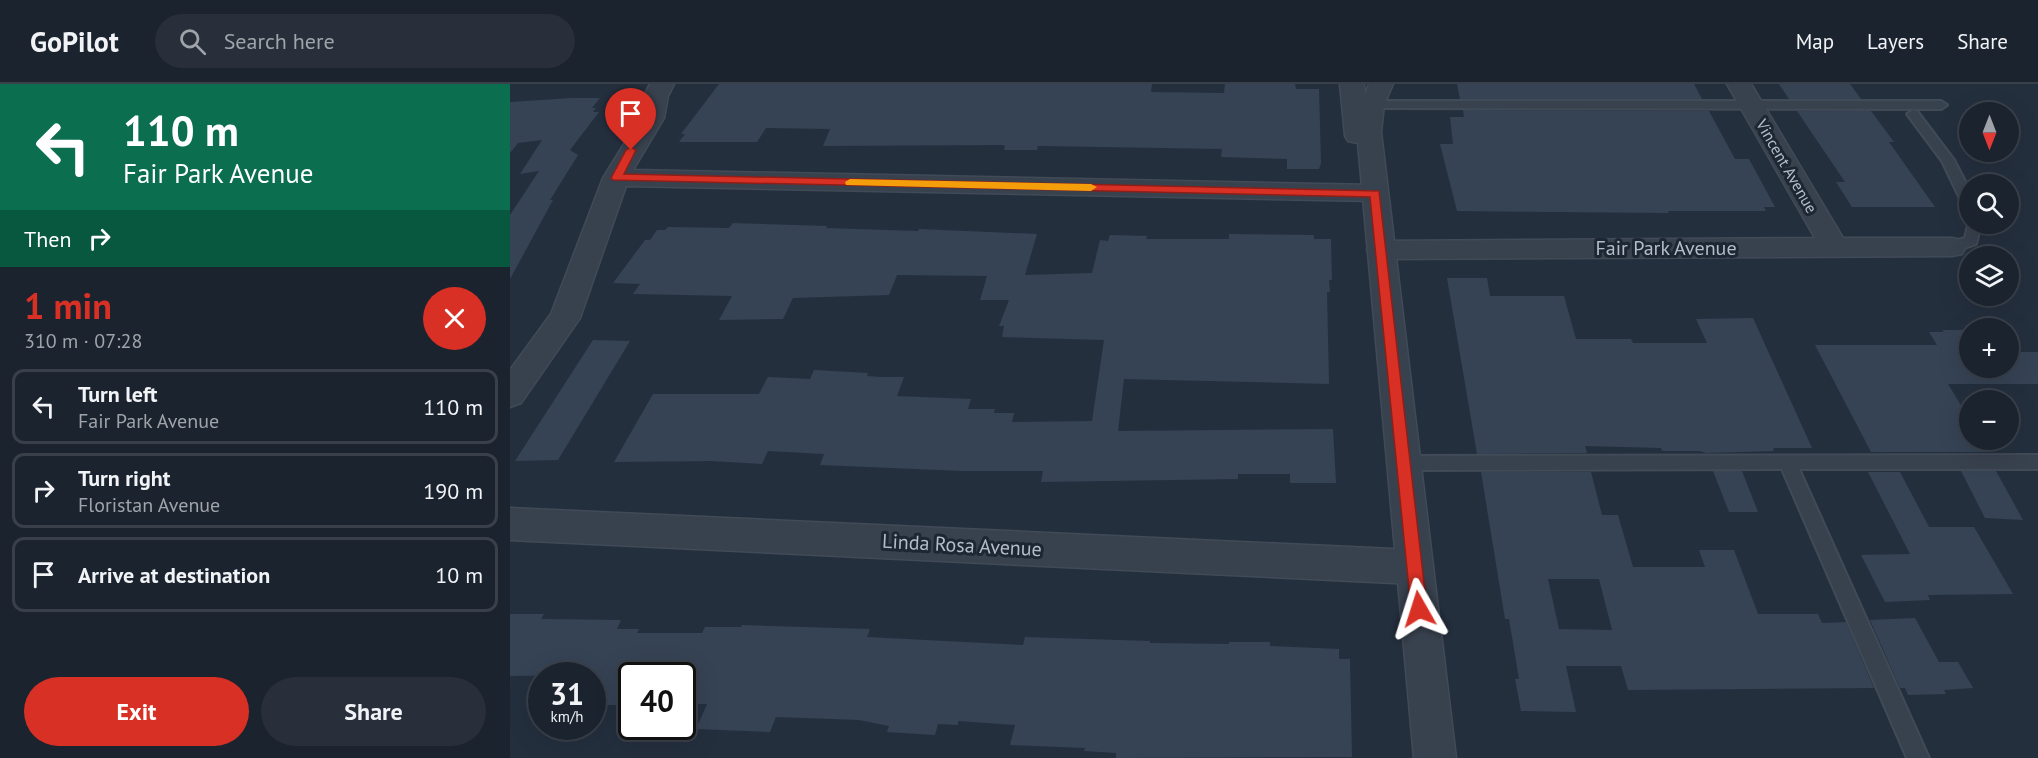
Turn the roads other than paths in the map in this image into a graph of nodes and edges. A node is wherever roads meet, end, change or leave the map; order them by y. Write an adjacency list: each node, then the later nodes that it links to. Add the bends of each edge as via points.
1 (662, 84): 7 (street, via 652,118)
2 (1352, 84): 9 (street, via 1356,134)
3 (1745, 94): 4 (lane); 5 (lane); 11 (street, Vincent Avenue)
4 (1376, 95): 9 (street, via 1369,132)
5 (1941, 105)
6 (1913, 114): 8 (lane, via 1948,160)
7 (616, 178): 9 (street); 14 (street, via 565,318)
8 (1959, 182)
9 (1375, 193): 13 (street)
10 (1972, 234): 12 (lane, via 1971,241)
11 (1834, 247): 12 (street, Fair Park Avenue); 13 (street, Fair Park Avenue)
12 (1952, 247)
13 (1381, 250): 16 (street)
14 (510, 394)
15 (2038, 462): 17 (lane)
16 (1403, 463): 17 (lane); 19 (street)
17 (1788, 463): 21 (lane)
18 (510, 524): 19 (street, Linda Rosa Avenue)
19 (1414, 567): 20 (street)
20 (1435, 758)
21 (1918, 758)

